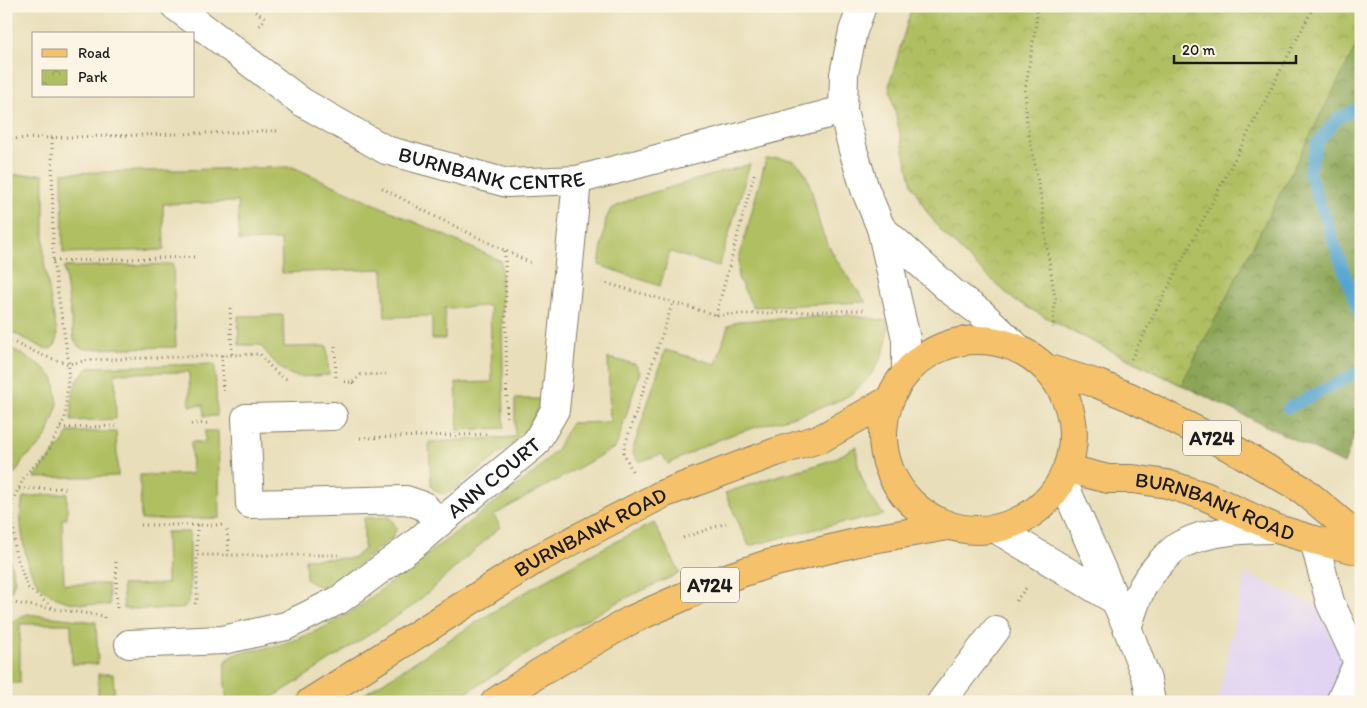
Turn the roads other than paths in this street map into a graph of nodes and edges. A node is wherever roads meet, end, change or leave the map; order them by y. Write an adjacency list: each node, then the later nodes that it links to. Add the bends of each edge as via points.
1 (175, 6): 4 (street, BURNBANK CENTRE, via 302,102 386,150 507,182)
2 (862, 6): 3 (street, via 844,74)
3 (843, 110): 4 (street, BURNBANK CENTRE); 5 (street, via 862,182)
4 (577, 180): 12 (street, ANN COURT, via 555,410 535,444)
5 (881, 228): 6 (street, via 951,291 981,312); 8 (street, via 906,339)
6 (1019, 349): 7 (main road, A724); 8 (main road, A724, via 1000,342 961,341 941,347)
7 (1046, 368): 11 (main road, A724, via 1058,382 1071,415 1073,434); 16 (main road, BURNBANK ROAD / A724, via 1130,397 1237,451 1303,490)
8 (906, 371): 9 (main road, A724)
9 (889, 400): 13 (main road, A724, via 882,438 891,476 915,507); 23 (main road, BURNBANK ROAD, via 822,438 663,494 535,560)
10 (333, 416): 12 (street, ANN COURT, via 246,418 250,504 406,500 424,506)
11 (1066, 476): 14 (main road, A724, via 1047,501 1032,514); 15 (main road, BURNBANK ROAD, via 1167,484 1205,496); 19 (street)
12 (440, 522): 22 (street, via 339,600 286,626 223,640)
13 (948, 526): 14 (main road, A724); 24 (main road, A724, via 867,540 768,564 723,579 631,620 538,673)
14 (996, 529): 19 (street)
15 (1277, 529): 17 (main road, BURNBANK ROAD); 20 (street, via 1244,529 1180,544 1151,573 1140,591)
16 (1361, 539)
17 (1314, 540): 18 (main road, BURNBANK ROAD); 27 (street, via 1330,602 1358,662)
18 (1361, 550)
19 (1116, 600): 20 (street)
20 (1127, 626): 26 (street, via 1147,680)
21 (996, 630): 25 (street)
22 (130, 644)
23 (310, 702)
24 (495, 702)
25 (941, 702)
26 (1151, 702)
27 (1340, 702)

